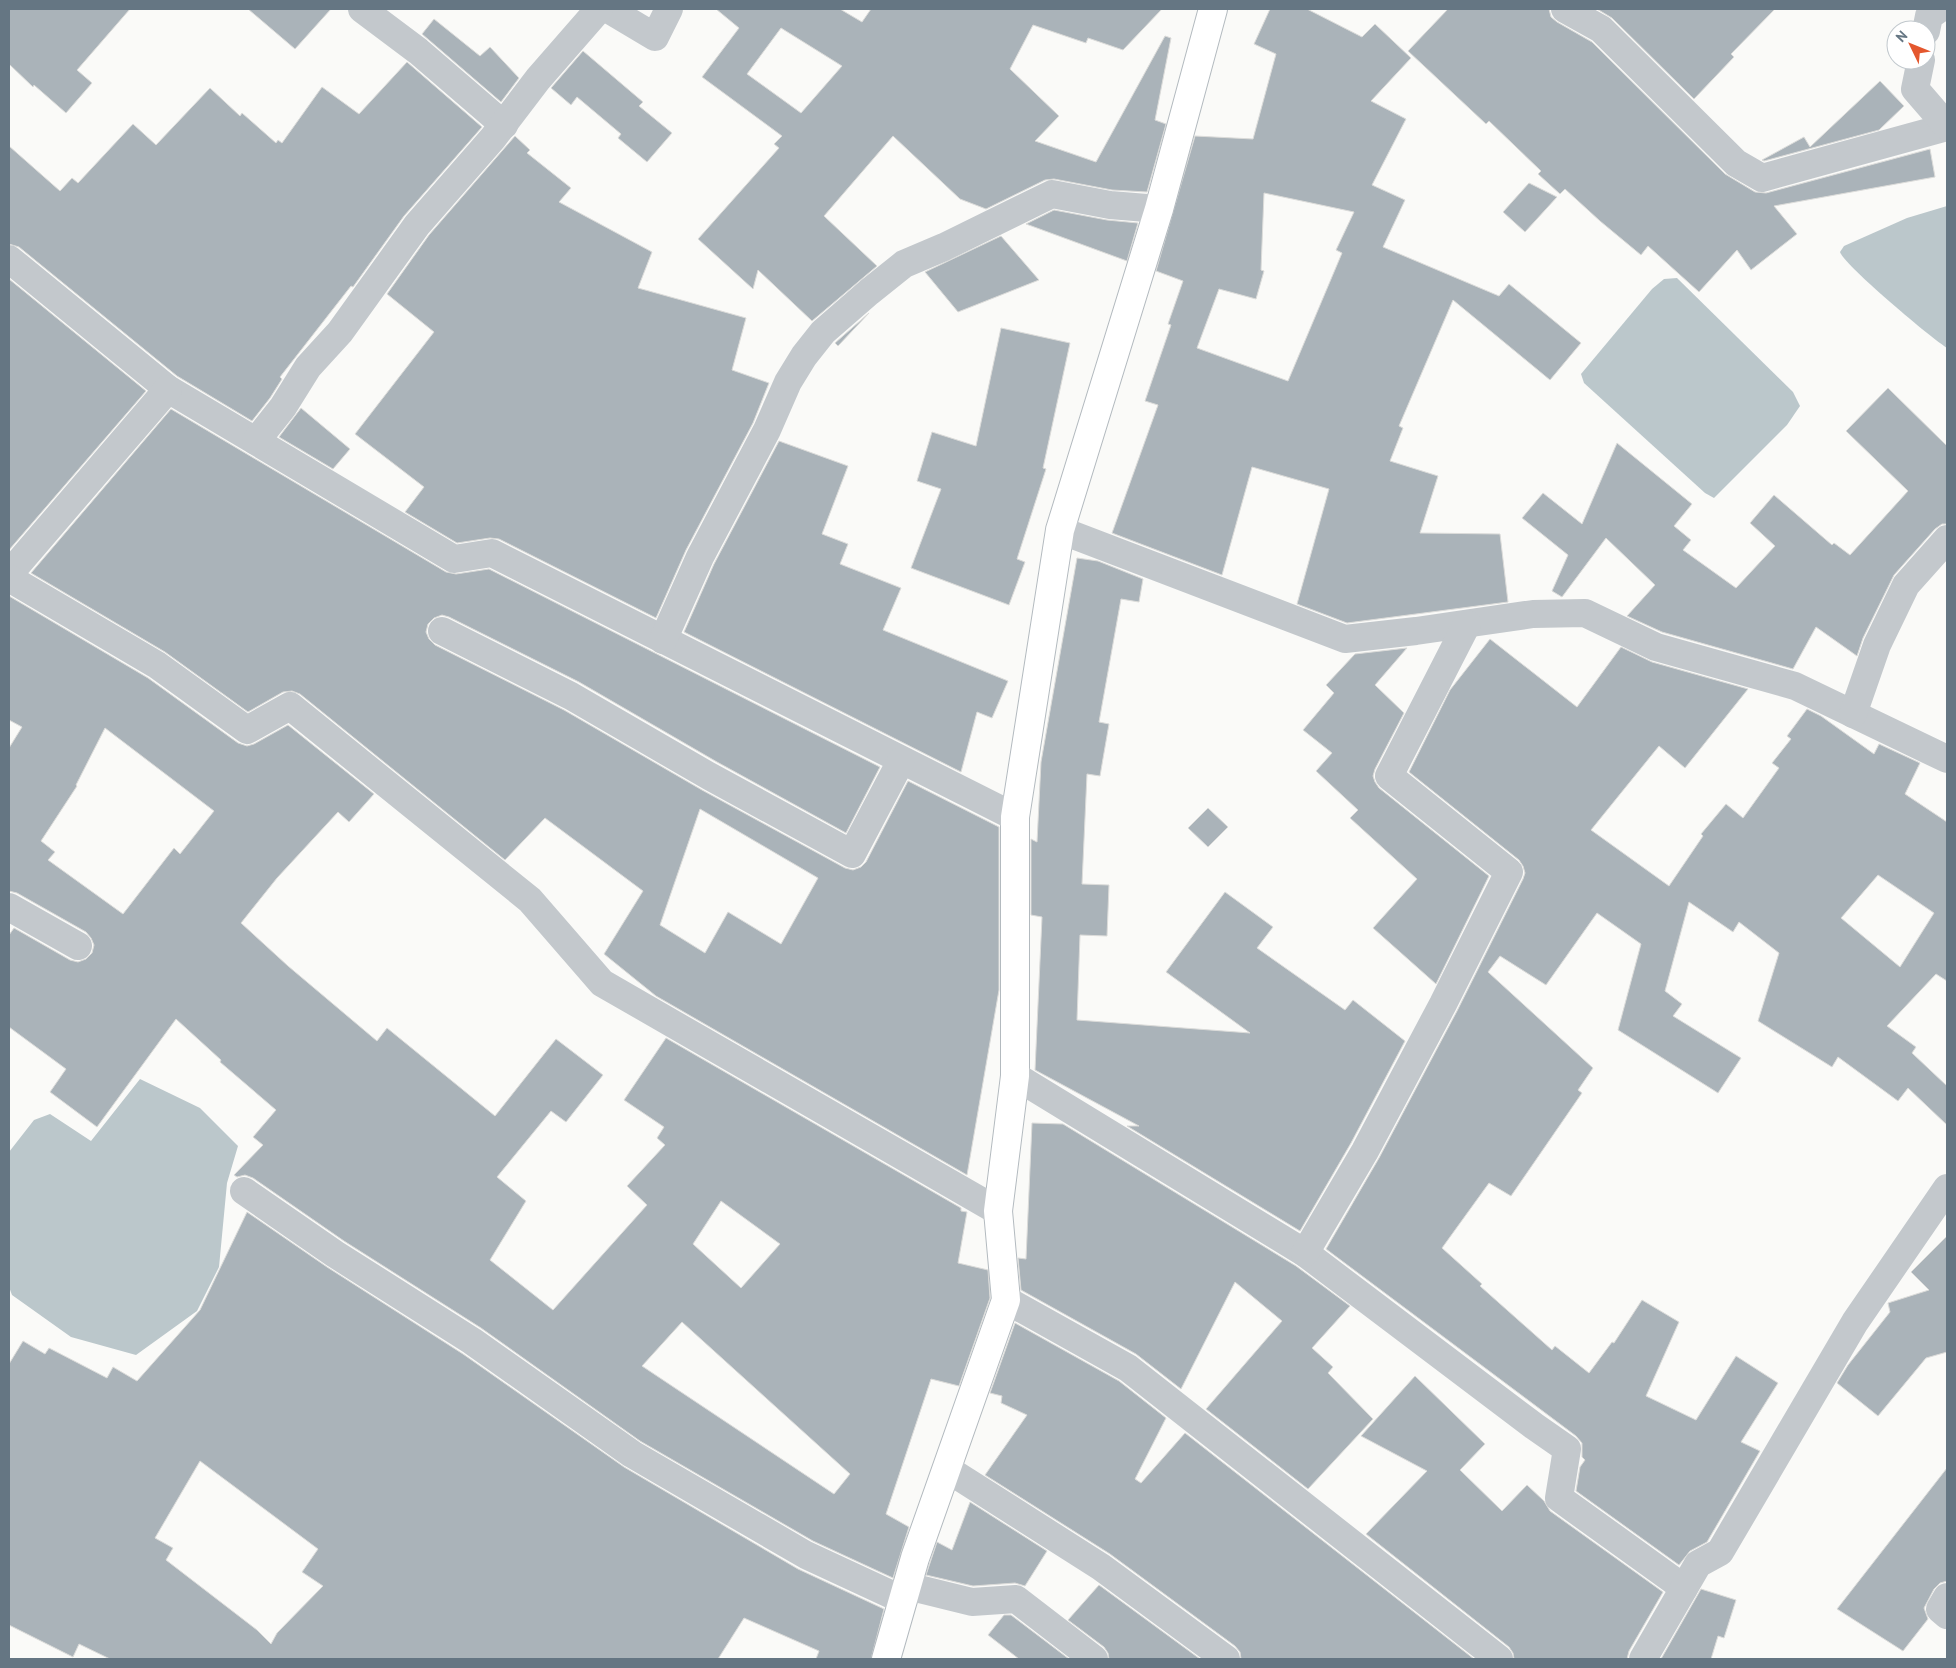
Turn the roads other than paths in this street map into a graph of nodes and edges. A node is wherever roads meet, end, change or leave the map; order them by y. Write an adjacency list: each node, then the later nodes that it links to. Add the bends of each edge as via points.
1 (362, 9): 10 (street, via 418,51)
2 (599, 9): 10 (street, via 538,79)
3 (608, 9): 4 (street, via 655,37)
4 (669, 9)
5 (1213, 9): 12 (main road)
6 (1565, 9): 11 (street, via 1600,29 1736,163 1762,178)
7 (1939, 9): 8 (street)
8 (1928, 20)
9 (1919, 70): 11 (street, via 1915,88)
10 (504, 125): 15 (street, via 417,225 340,332 308,367 283,407)
11 (1947, 127)
12 (1158, 209): 16 (main road); 22 (street, via 1110,206 1052,194 904,264 823,332 788,382 700,556)
13 (9, 259): 14 (street)
14 (168, 389): 15 (street); 18 (street)
15 (256, 441): 22 (street, via 454,560 492,553)
16 (1060, 530): 20 (street, via 1345,639); 26 (main road)
17 (1947, 539): 23 (street, via 1906,585 1877,645)
18 (9, 574)
19 (9, 578): 32 (street, via 157,665 247,730 290,706 530,900 602,983)
20 (1467, 624): 23 (street, via 1533,614 1585,613 1656,647 1795,686); 33 (street, via 1389,776 1509,872 1374,1133)
21 (442, 631): 25 (street, via 571,696 852,854)
22 (663, 640): 25 (street)
23 (1853, 714): 24 (street)
24 (1947, 759)
25 (901, 761): 26 (street)
26 (1015, 817): 29 (main road)
27 (9, 908): 28 (street)
28 (78, 946)
29 (1015, 1076): 32 (main road); 33 (street)
30 (1947, 1188): 36 (street, via 1855,1322 1720,1552 1698,1564)
31 (244, 1191): 37 (street, via 335,1254 472,1341 632,1454 806,1555)
32 (998, 1211): 34 (main road)
33 (1305, 1253): 36 (street, via 1567,1449 1559,1498)
34 (1006, 1300): 35 (main road); 43 (street, via 1128,1368)
35 (947, 1469): 37 (main road); 42 (street, via 1101,1567)
36 (1684, 1588): 44 (street)
37 (905, 1593): 40 (main road); 41 (street, via 972,1602 1016,1599)
38 (1947, 1597): 39 (street, via 1940,1609)
39 (1947, 1615)
40 (886, 1659)
41 (1094, 1659)
42 (1226, 1659)
43 (1499, 1659)
44 (1643, 1659)

